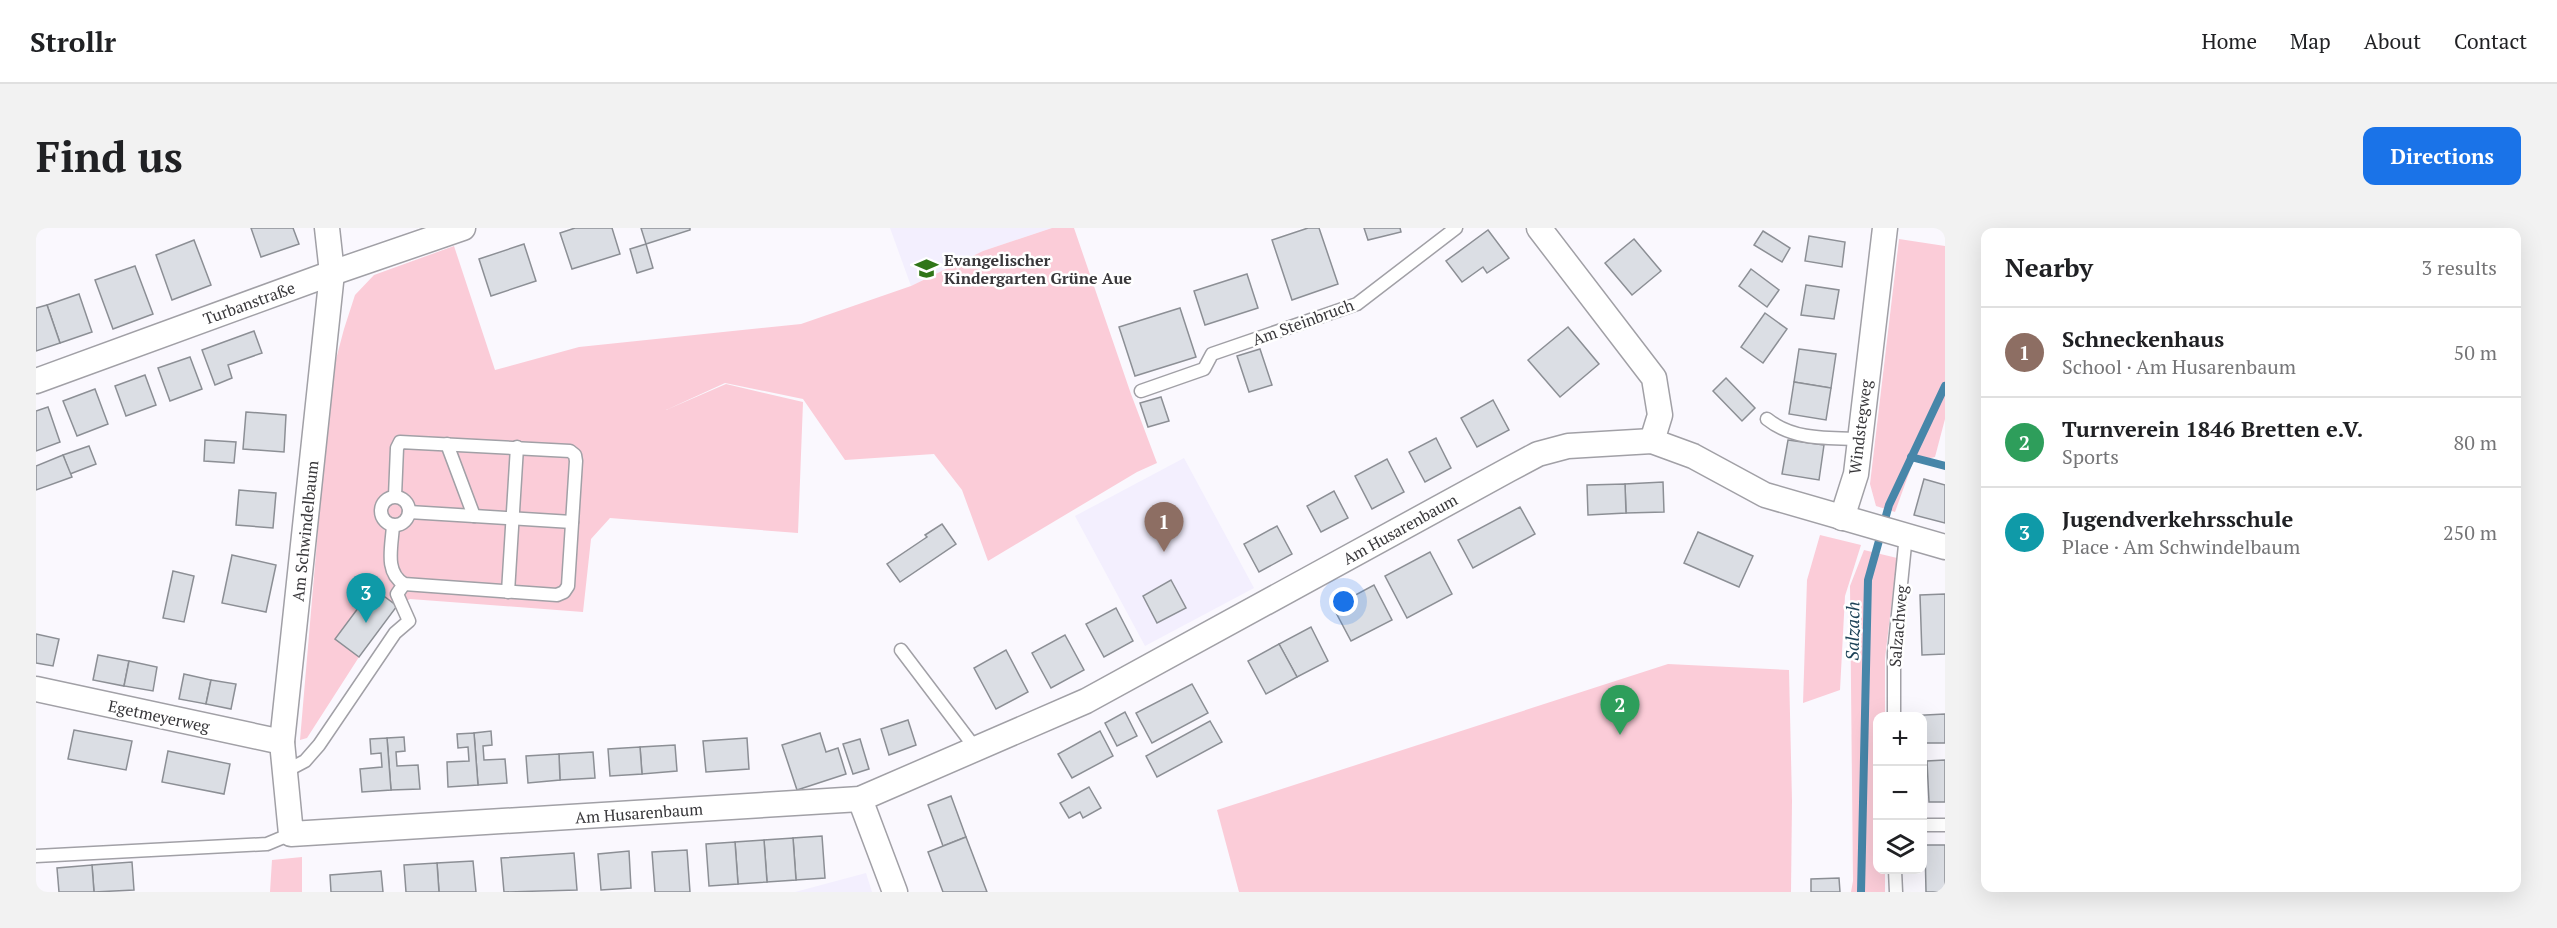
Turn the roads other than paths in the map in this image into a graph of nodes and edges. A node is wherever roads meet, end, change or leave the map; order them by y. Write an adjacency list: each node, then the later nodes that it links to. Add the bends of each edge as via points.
1 (327, 228): 6 (street, Am Schwindelbaum)
2 (463, 228): 6 (street, Turbanstraße)
3 (1456, 228): 8 (lane, Am Steinbruch, via 1357,304 1212,354 1204,369)
4 (1539, 228): 11 (street, via 1654,378 1660,415)
5 (1885, 228): 10 (street, Windstegweg)
6 (332, 273): 7 (street, Turbanstraße); 28 (street, Am Schwindelbaum)
7 (36, 381)
8 (1141, 391)
9 (1767, 419): 10 (lane, via 1780,430 1797,434)
10 (1860, 439): 18 (street, Windstegweg, via 1856,474)
11 (1652, 441): 18 (street, Am Husarenbaum, via 1693,456 1765,495); 29 (street, Am Husarenbaum, via 1568,446 1538,454 1086,701)
12 (447, 444): 13 (lane); 14 (lane, via 400,442); 16 (lane)
13 (517, 447): 17 (lane); 19 (lane, via 570,451 575,455)
14 (395, 496): 15 (lane, via 404,500); 20 (lane, via 386,499 381,509 384,520)
15 (409, 512): 16 (lane); 20 (lane, via 401,524)
16 (474, 516): 17 (lane)
17 (513, 518): 19 (lane); 24 (lane)
18 (1842, 518): 21 (street)
19 (572, 522): 24 (lane, via 568,586 564,591 557,595)
20 (393, 525): 23 (lane, via 391,571)
21 (1902, 534): 22 (street); 27 (lane, Salzachweg)
22 (1945, 547)
23 (404, 584): 24 (lane); 30 (lane, via 397,594 409,621 395,633 319,745 305,761)
24 (508, 591)
25 (901, 650): 29 (lane)
26 (36, 689): 28 (street, Egetmeyerweg)
27 (1894, 712)
28 (282, 742): 30 (street, Am Schwindelbaum)
29 (976, 749): 31 (street, Am Husarenbaum)
30 (286, 771): 34 (street, Am Schwindelbaum)
31 (860, 799): 34 (street, Am Husarenbaum); 37 (street)
32 (1927, 825): 33 (lane)
33 (1945, 825)
34 (291, 834): 35 (lane, via 267,844)
35 (36, 856)
36 (1895, 874): 38 (lane)
37 (895, 892)
38 (1896, 892)

